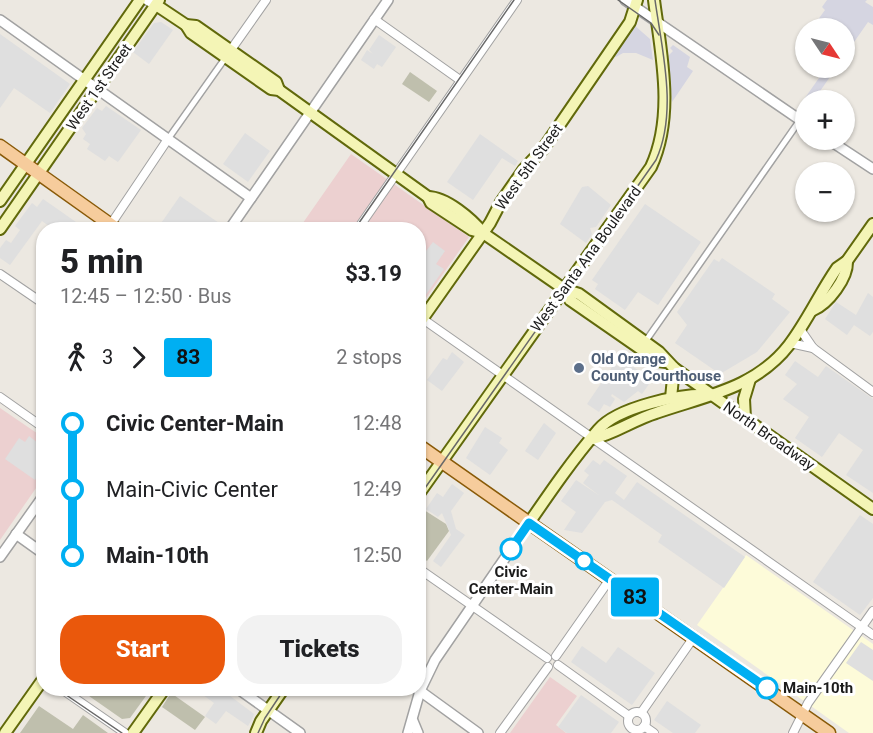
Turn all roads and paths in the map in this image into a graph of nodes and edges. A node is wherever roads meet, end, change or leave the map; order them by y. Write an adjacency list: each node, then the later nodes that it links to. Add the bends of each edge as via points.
1 (140, 0): 14 (main road, West 1st Street)
2 (266, 0): 12 (street)
3 (388, 0): 9 (street)
4 (517, 0): 13 (street)
5 (625, 0): 8 (street)
6 (654, 0): 11 (main road, West Santa Ana Boulevard)
7 (154, 2): 12 (main road, North Broadway, via 191,33); 15 (main road, West 1st Street)
8 (637, 4): 11 (street); 34 (main road, West 5th Street, via 630,22)
9 (374, 19): 13 (street); 16 (street)
10 (0, 20): 14 (street)
11 (656, 22): 17 (street); 36 (main road, West Santa Ana Boulevard, via 665,111 657,154)
12 (228, 54): 16 (main road, North Broadway, via 271,89 279,90); 19 (street)
13 (460, 80): 25 (street)
14 (86, 81): 15 (street); 22 (main road, West 1st Street)
15 (97, 90): 19 (street); 24 (main road, West 1st Street)
16 (310, 112): 25 (main road, North Broadway); 26 (street)
17 (795, 117)
18 (795, 133): 41 (street)
19 (168, 139): 26 (street); 29 (street)
20 (0, 146): 22 (main road)
21 (844, 150): 23 (street)
22 (26, 165): 24 (main road); 27 (main road, West 1st Street)
23 (873, 169)
24 (39, 173): 28 (main road); 33 (main road, West 1st Street)
25 (396, 173): 31 (street); 34 (main road, North Broadway, via 428,196 431,203)
26 (252, 198): 30 (street)
27 (0, 201)
28 (107, 222)
29 (117, 222)
30 (235, 222)
31 (362, 222)
32 (872, 228): 40 (main road, via 847,266 837,268)
33 (0, 229)
34 (483, 233): 36 (main road, North Broadway); 38 (main road, West 5th Street)
35 (0, 274): 37 (street)
36 (564, 289): 41 (main road, North Broadway, via 576,292); 44 (main road, North Broadway, via 570,300 658,361); 45 (main road, West Santa Ana Boulevard)
37 (36, 299)
38 (426, 312)
39 (426, 324): 45 (street)
40 (800, 329): 42 (main road); 43 (street)
41 (645, 342): 44 (main road, North Broadway)
42 (790, 343): 43 (street); 46 (main road)
43 (813, 348): 47 (street)
44 (670, 365): 48 (main road, North Broadway); 50 (main road)
45 (503, 375): 53 (street); 55 (main road, West Santa Ana Boulevard)
46 (750, 379): 48 (main road); 51 (main road, via 744,399)
47 (873, 392)
48 (711, 395): 50 (main road); 51 (main road, North Broadway); 53 (main road)
49 (0, 397): 52 (street)
50 (671, 398): 53 (main road, via 624,413 599,428)
51 (745, 418): 58 (main road, North Broadway)
52 (36, 422)
53 (592, 439): 59 (main road); 67 (street)
54 (426, 450): 55 (main road)
55 (443, 462): 56 (main road, West Santa Ana Boulevard); 59 (main road)
56 (426, 485)
57 (36, 506): 60 (street)
58 (873, 509)
59 (529, 523): 64 (main road); 65 (street)
60 (16, 534): 61 (street); 62 (street)
61 (36, 548)
62 (0, 557)
63 (426, 574): 65 (street)
64 (610, 579): 69 (main road); 70 (street)
65 (472, 606): 70 (street); 73 (street)
66 (873, 611): 67 (street)
67 (861, 627): 68 (street); 83 (street)
68 (873, 635)
69 (694, 637): 82 (street); 83 (main road)
70 (551, 657): 71 (street); 72 (street)
71 (558, 665): 72 (street); 84 (street)
72 (548, 667): 96 (street)
73 (426, 676)
74 (36, 689): 88 (main road)
75 (72, 696): 89 (street)
76 (159, 696): 90 (main road)
77 (248, 696): 81 (street)
78 (278, 696): 81 (main road)
79 (417, 696): 85 (street)
80 (426, 696): 95 (street)
81 (268, 710): 91 (main road); 92 (street)
82 (641, 713): 84 (street); 86 (street)
83 (803, 714): 98 (street); 99 (main road)
84 (630, 716): 87 (street)
85 (413, 721): 93 (street); 94 (street)
86 (644, 726): 87 (street); 97 (street)
87 (629, 730)
88 (5, 733)
89 (125, 733)
90 (133, 733)
91 (256, 733)
92 (300, 733)
93 (408, 733)
94 (418, 733)
95 (478, 733)
96 (500, 733)
97 (654, 733)
98 (793, 733)
99 (830, 733)

